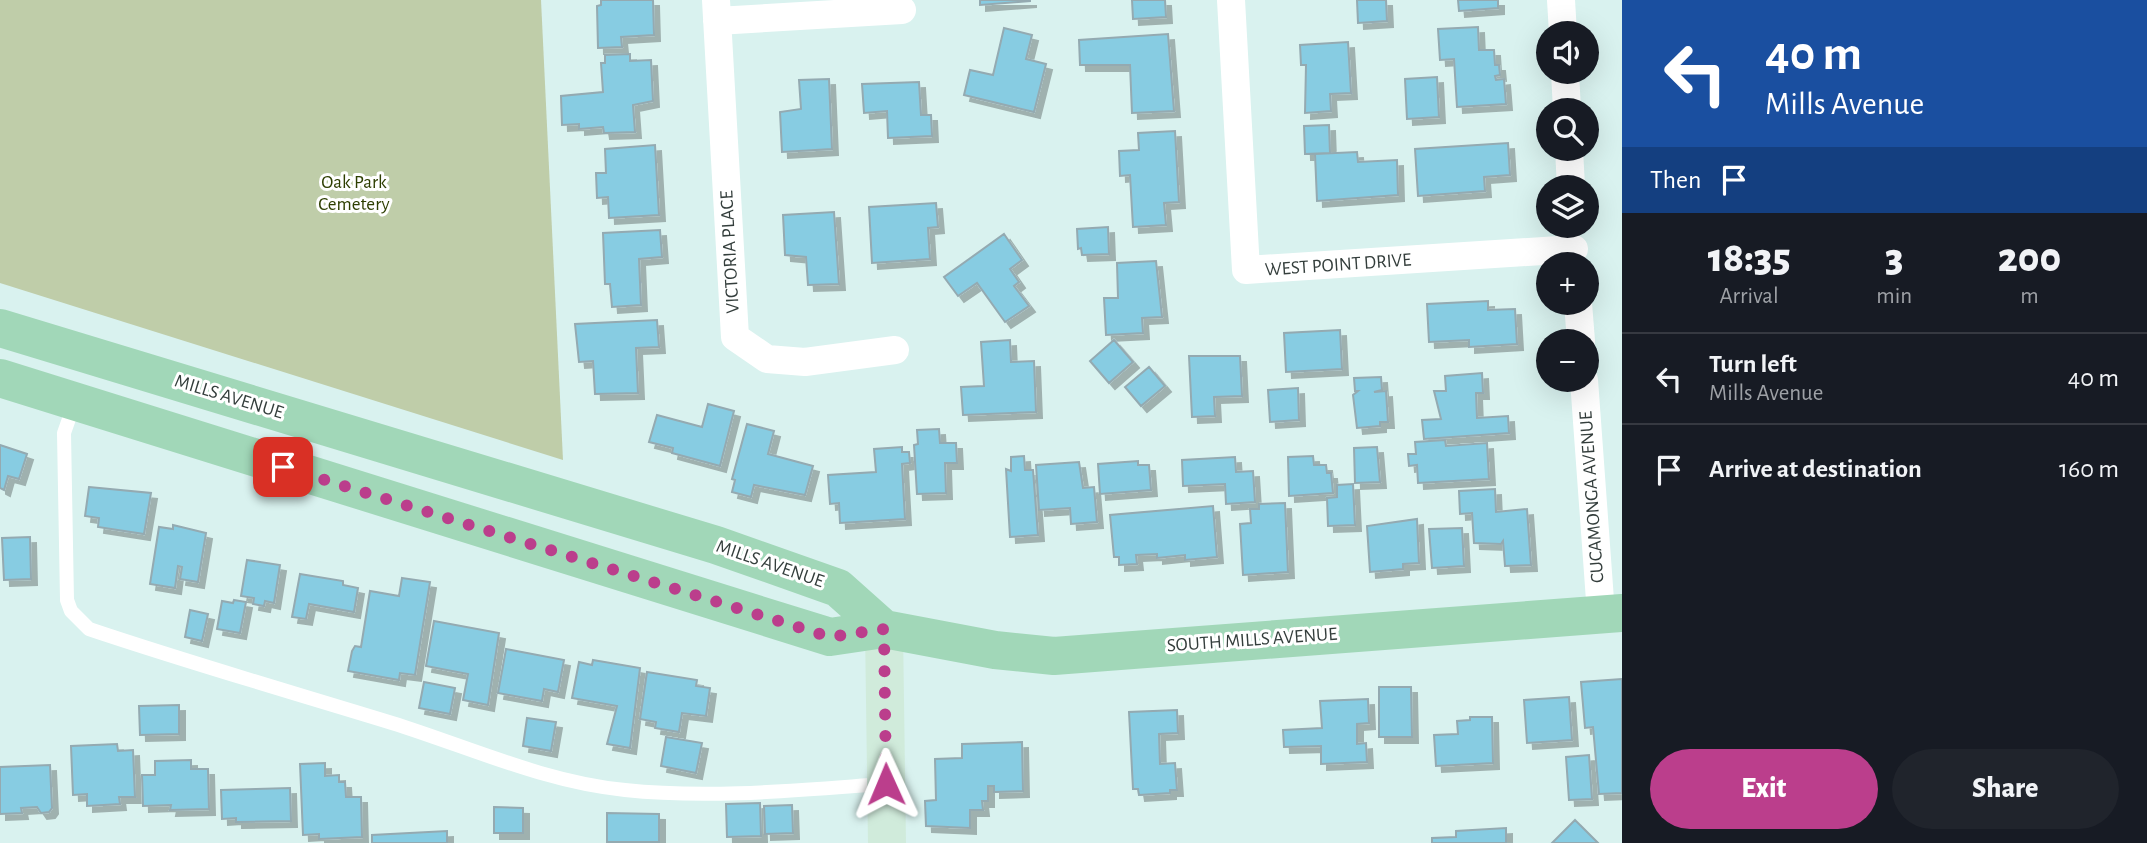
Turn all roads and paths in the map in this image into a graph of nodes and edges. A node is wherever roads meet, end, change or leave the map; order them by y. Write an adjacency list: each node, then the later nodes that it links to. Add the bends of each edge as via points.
1 (1231, 0): 6 (street, WEST POINT DRIVE, via 1247,270)
2 (1561, 0): 5 (street)
3 (716, 10): 4 (street); 8 (street, VICTORIA PLACE, via 735,337 767,359 805,362)
4 (902, 10)
5 (1562, 21)
6 (1574, 246)
7 (0, 328): 9 (main road, MILLS AVENUE)
8 (895, 350)
9 (89, 355): 12 (main road); 14 (main road, MILLS AVENUE, via 716,545 838,587)
10 (0, 378): 12 (main road)
11 (1585, 392): 13 (street, CUCAMONGA AVENUE)
12 (75, 401): 14 (main road, via 830,637); 15 (lane, via 64,433 67,600 89,629 530,770 590,784 626,790 727,792)
13 (1611, 613): 14 (main road, SOUTH MILLS AVENUE, via 1054,656)
14 (884, 629): 15 (street)
15 (886, 784): 16 (street)
16 (887, 843)

